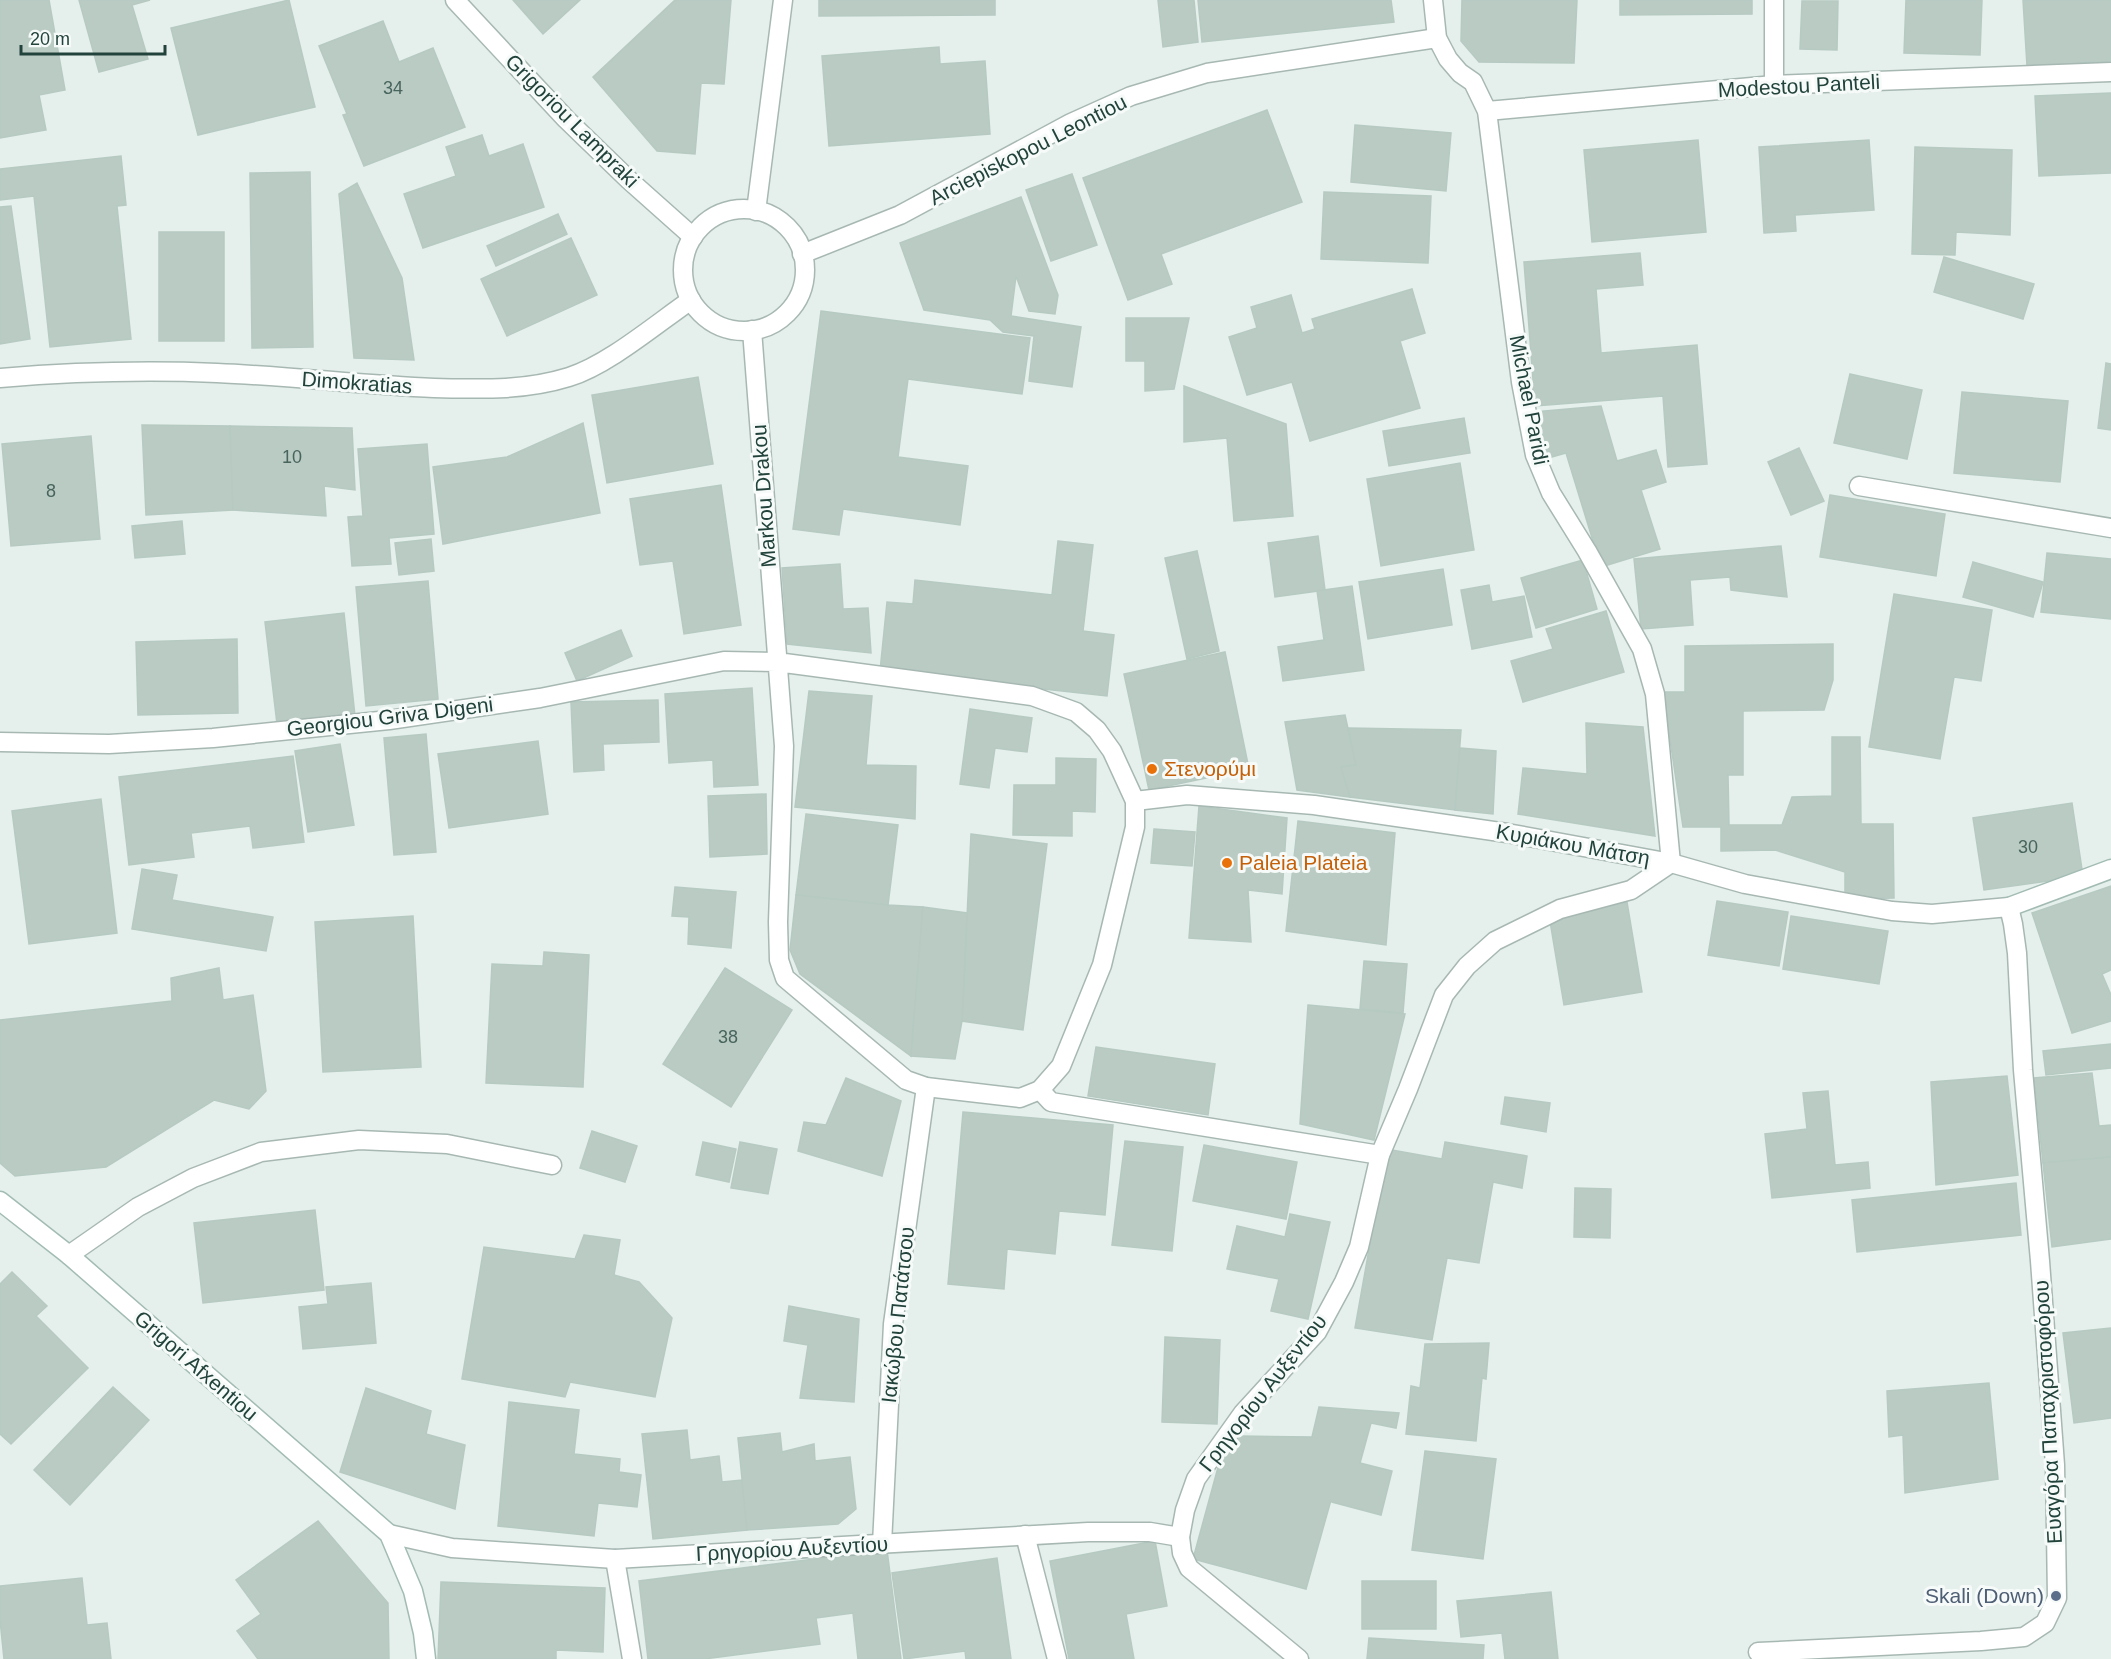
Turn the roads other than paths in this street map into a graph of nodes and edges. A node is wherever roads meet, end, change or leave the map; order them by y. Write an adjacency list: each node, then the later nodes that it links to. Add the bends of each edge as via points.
1 (455, 0): 10 (street, Grigoriou Lampraki, via 566,119)
2 (783, 0): 9 (street)
3 (1433, 0): 5 (street, Michael Paridi)
4 (1774, 0): 7 (street)
5 (1437, 38): 8 (street, Michael Paridi, via 1448,59 1473,82); 11 (street, Arciepiskopou Leontiou, via 1207,73 1131,96 1071,123 900,215)
6 (2111, 72): 7 (street, Modestou Panteli)
7 (1774, 85): 8 (street, Modestou Panteli)
8 (1487, 111): 20 (street, Michael Paridi, via 1521,382 1536,455 1551,493 1642,649 1655,694)
9 (756, 211): 10 (street, via 740,209 720,214); 11 (street, via 787,227)
10 (693, 237): 12 (street, via 682,271)
11 (802, 254): 13 (street, via 803,285 794,304 771,324)
12 (691, 300): 13 (street, via 712,322 731,329); 14 (street, Dimokratias, via 597,365 539,386 504,390 218,373 131,371)
13 (752, 330): 17 (street, Markou Drakou)
14 (0, 378)
15 (1859, 486): 16 (street)
16 (2111, 528)
17 (777, 662): 18 (street, Georgiou Griva Digeni, via 724,661 540,698 389,720 225,737 109,744); 19 (street, Georgiou Griva Digeni, via 1032,696 1076,712 1097,730 1112,751); 23 (street, Markou Drakou, via 784,746 778,922 779,960 785,978 906,1080)
18 (0, 742)
19 (1135, 801): 20 (street, Κυριάκου Μάτση, via 1187,795 1314,805 1507,833); 24 (street, via 1135,827 1102,965 1061,1066)
20 (1671, 863): 22 (street, Κυριάκου Μάτση, via 1745,884 1892,911 1932,914); 25 (street, Γρηγορίου Αυξεντίου, via 1631,890 1550,913 1495,942 1467,966 1444,995)
21 (2111, 869): 22 (street, Κυριάκου Μάτση)
22 (2008, 907): 34 (street, Ευαγόρα Παπαχριστοφόρου, via 2017,953 2053,1441 2057,1598 2045,1623 2024,1637)
23 (926, 1088): 24 (street, via 1020,1098); 32 (street, Ιακώβου Πατάτσου, via 893,1324)
24 (1040, 1090): 25 (street, via 1051,1102)
25 (1380, 1155): 31 (street, Γρηγορίου Αυξεντίου, via 1359,1247 1344,1282 1317,1332 1243,1413 1196,1479)
26 (552, 1165): 28 (street, via 447,1144 359,1140 261,1152 193,1178 138,1207)
27 (0, 1201): 28 (street, Grigori Afxentiou)
28 (69, 1255): 29 (street, Grigori Afxentiou)
29 (389, 1534): 33 (street, Γρηγορίου Αυξεντίου, via 452,1548); 35 (street, via 413,1592)
30 (1025, 1535): 31 (street, Γρηγορίου Αυξεντίου, via 1150,1532); 32 (street, Γρηγορίου Αυξεντίου); 37 (street)
31 (1180, 1537): 38 (street, via 1189,1568)
32 (882, 1544): 33 (street, Γρηγορίου Αυξεντίου)
33 (615, 1560): 36 (street)
34 (1758, 1652)
35 (426, 1659)
36 (632, 1659)
37 (1057, 1659)
38 (1299, 1659)

